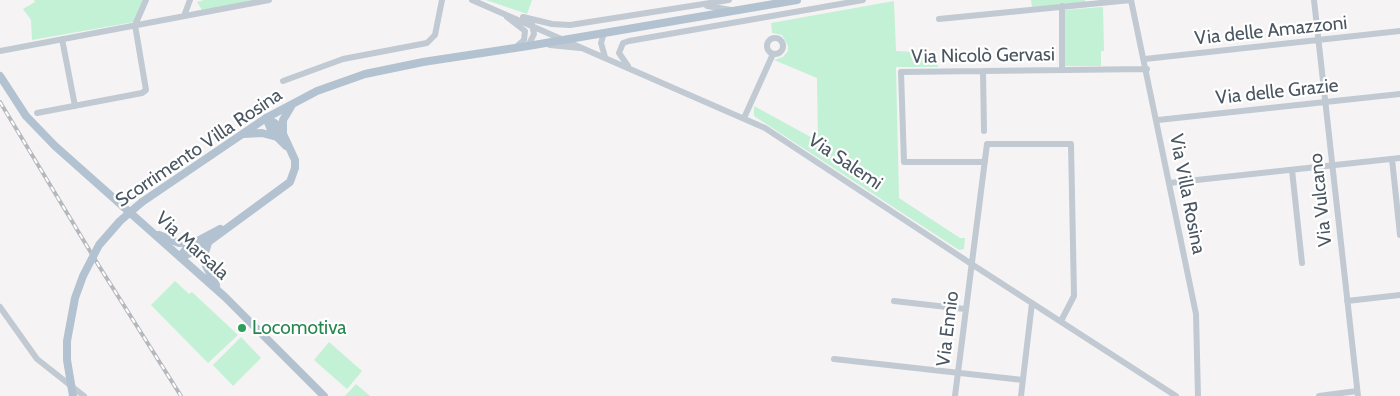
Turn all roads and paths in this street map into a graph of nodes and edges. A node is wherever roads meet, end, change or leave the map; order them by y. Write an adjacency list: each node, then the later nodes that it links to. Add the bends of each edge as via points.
1 (146, 0): 19 (street)
2 (190, 0): 16 (street)
3 (265, 0): 16 (street)
4 (442, 0): 37 (street, via 434,35 426,43 343,59)
5 (472, 0): 13 (street, Via Salemi)
6 (729, 0): 11 (street)
7 (797, 0): 14 (main road, Scorrimento Villa Rosina)
8 (863, 0): 32 (street, via 629,41 623,43 619,53)
9 (1131, 0): 12 (street); 31 (street, Via Villa Rosina)
10 (1314, 0): 24 (street, Via Vulcano)
11 (703, 5): 14 (street); 15 (street, via 570,25)
12 (1062, 6): 17 (street); 33 (street)
13 (495, 10): 15 (street, Via Salemi); 26 (street, via 525,31 524,40)
14 (737, 11): 21 (main road, Scorrimento Villa Rosina)
15 (509, 14): 18 (street, Via Salemi)
16 (184, 16): 19 (street)
17 (939, 19)
18 (532, 24): 23 (street, Via Salemi); 25 (street)
19 (135, 25): 22 (street); 41 (street, via 146,90)
20 (1400, 31): 24 (street, Via delle Amazzoni)
21 (604, 33): 23 (main road, Scorrimento Villa Rosina); 30 (street, via 600,43)
22 (62, 39): 27 (street); 41 (street)
23 (566, 39): 25 (main road, Scorrimento Villa Rosina); 28 (street, Via Salemi)
24 (1318, 40): 31 (street, Via delle Amazzoni); 40 (street, Via Vulcano)
25 (532, 46): 26 (main road, Scorrimento Villa Rosina); 28 (street, via 555,45)
26 (514, 48): 39 (main road, Scorrimento Villa Rosina, via 365,74)
27 (0, 51)
28 (591, 51): 30 (street, Via Salemi)
29 (773, 54): 44 (street)
30 (605, 58): 32 (street, Via Salemi)
31 (1145, 60): 34 (street, Via Villa Rosina)
32 (630, 68): 44 (street, Via Salemi)
33 (1062, 69): 34 (street, Via Nicolò Gervasi); 35 (street, Via Nicolò Gervasi)
34 (1147, 69): 45 (street, Via Villa Rosina)
35 (983, 71): 46 (street); 51 (street, Via Nicolò Gervasi, via 901,72 904,162)
36 (0, 76): 56 (main road, Via Marsala, via 39,130)
37 (283, 81)
38 (1400, 94): 40 (street, Via delle Grazie)
39 (295, 101): 43 (main road, Scorrimento Villa Rosina); 48 (main road, via 283,120)
40 (1325, 102): 45 (street, Via delle Grazie); 52 (street, Via Vulcano)
41 (74, 106): 42 (street)
42 (37, 113)
43 (266, 118): 47 (main road, Scorrimento Villa Rosina); 48 (main road)
44 (744, 118): 62 (street, Via Salemi, via 783,138)
45 (1158, 120): 54 (street, Via Villa Rosina)
46 (984, 132)
47 (242, 134): 48 (main road); 75 (main road, Scorrimento Villa Rosina, bridge, via 142,202 99,245 75,298 67,360)
48 (281, 136): 55 (main road, via 294,155 295,168 290,182)
49 (1400, 158): 50 (street)
50 (1392, 159): 52 (street); 57 (street)
51 (985, 162): 62 (street, Via Ennio); 70 (street, Via Ennio, via 987,144 1071,144 1074,296)
52 (1332, 165): 53 (street); 66 (street, Via Vulcano)
53 (1292, 170): 54 (street); 61 (street)
54 (1169, 183): 81 (street, Via Villa Rosina, via 1196,314)
55 (234, 222): 58 (main road); 59 (main road)
56 (153, 232): 58 (main road, via 179,243); 60 (main road, Via Marsala)
57 (1400, 235)
58 (197, 240): 60 (main road)
59 (208, 243): 60 (main road); 64 (main road, via 204,256 206,266)
60 (180, 257): 64 (main road, Via Marsala)
61 (1302, 263)
62 (973, 265): 67 (street, Via Salemi); 69 (street, Via Ennio)
63 (1400, 295): 66 (street)
64 (225, 297): 77 (main road, Via Marsala)
65 (894, 301): 69 (street)
66 (1347, 301): 74 (street, Via Vulcano)
67 (1032, 303): 70 (street, Via Salemi); 73 (street)
68 (0, 306): 76 (street, via 37,359)
69 (965, 309): 72 (street, Via Ennio)
70 (1061, 321): 80 (street, Via Salemi)
71 (834, 359): 72 (street)
72 (958, 372): 73 (street); 78 (street, Via Ennio)
73 (1023, 380): 79 (street)
74 (1358, 394): 82 (street)
75 (72, 396)
76 (84, 396)
77 (324, 396)
78 (955, 396)
79 (1022, 396)
80 (1176, 396)
81 (1198, 396)
82 (1319, 396)

